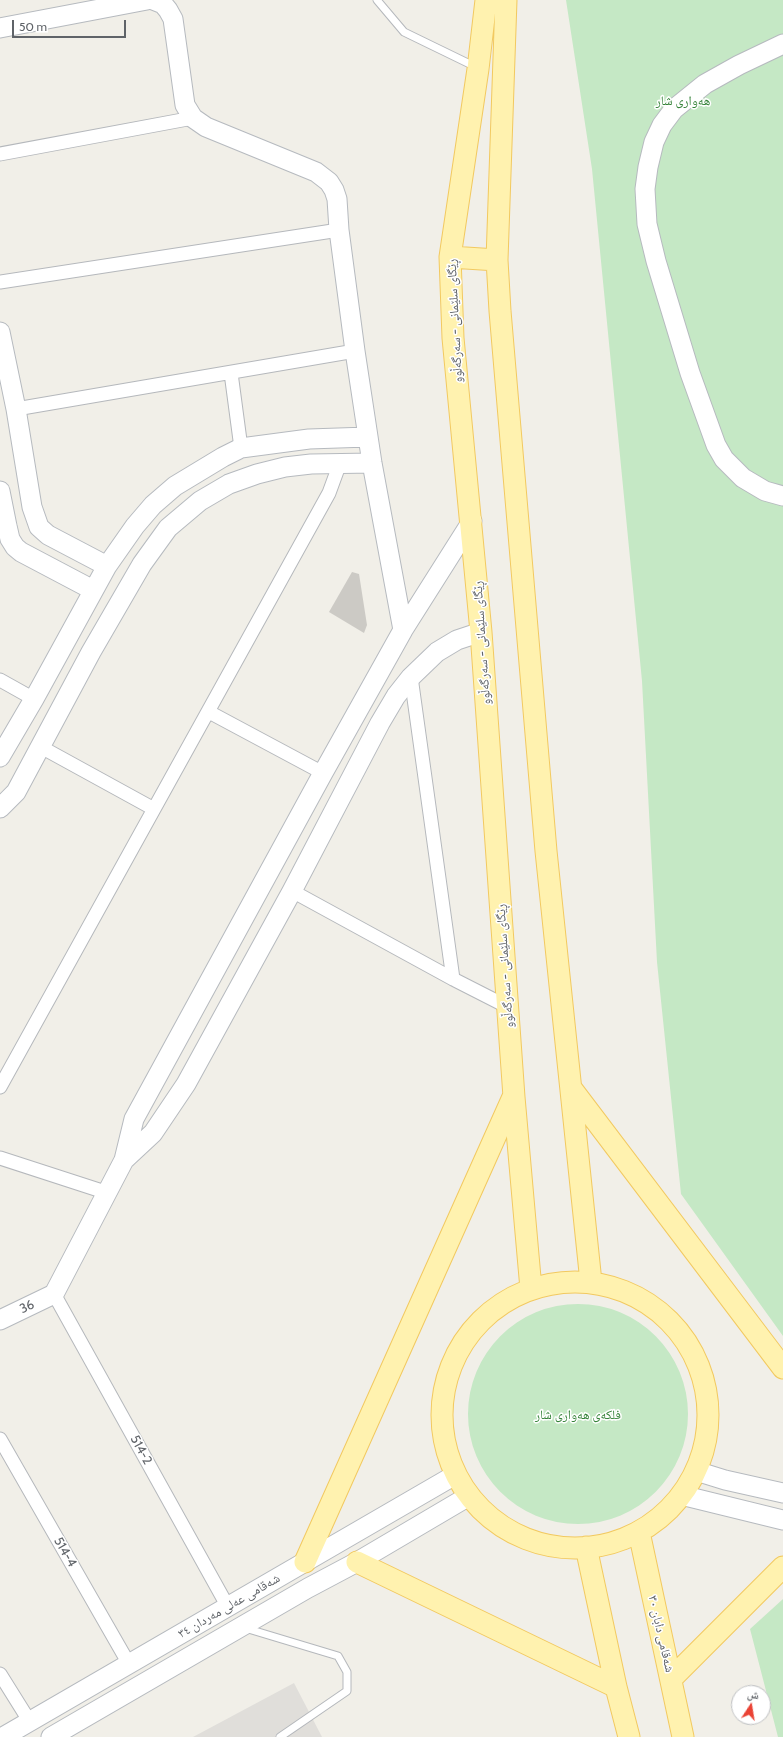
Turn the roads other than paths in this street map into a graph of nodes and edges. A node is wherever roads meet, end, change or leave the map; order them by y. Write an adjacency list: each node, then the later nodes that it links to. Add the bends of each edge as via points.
1 (147, 0): 6 (street)
2 (153, 0): 9 (street, via 163,4 173,19 186,105)
3 (377, 0): 8 (lane, via 404,32)
4 (486, 0): 8 (main road, ڕێگای سلێمانی - سەرگەڵوو)
5 (506, 0): 13 (main road)
6 (0, 28)
7 (783, 44): 25 (street, via 710,81 674,109 654,142 645,195 656,261 690,373 714,440 724,459 743,478 764,491)
8 (478, 68): 12 (main road, ڕێگای سلێمانی - سەرگەڵوو)
9 (193, 118): 10 (street); 11 (street, via 323,177 334,190 337,199)
10 (0, 154)
11 (339, 230): 14 (street); 16 (street)
12 (450, 257): 13 (main road); 26 (main road, ڕێگای سلێمانی - سەرگەڵوو, via 453,338)
13 (498, 260): 48 (main road, via 500,311 546,851)
14 (0, 282)
15 (0, 332): 18 (street)
16 (355, 352): 17 (street); 20 (street)
17 (231, 373): 18 (street); 21 (street)
18 (16, 410): 29 (street, via 32,507 38,527 48,535)
19 (337, 437): 20 (street); 21 (street, via 309,438); 22 (street)
20 (368, 437): 23 (street)
21 (241, 448): 30 (street, via 175,486 153,505)
22 (340, 463): 23 (street); 38 (street, via 328,493); 39 (street, via 285,467 229,484 200,501 168,528 138,570)
23 (372, 463): 33 (street)
24 (0, 491): 28 (street, via 10,539)
25 (783, 496)
26 (472, 521): 33 (street); 34 (main road, ڕێگای سلێمانی - سەرگەڵوو)
27 (0, 541): 28 (street)
28 (21, 552): 31 (street)
29 (89, 556): 30 (street); 31 (street)
30 (107, 566): 32 (street)
31 (76, 581): 32 (street)
32 (93, 590): 37 (street)
33 (403, 630): 41 (street)
34 (481, 632): 35 (street, via 447,645 427,660); 46 (main road, ڕێگای سلێمانی - سەرگەڵوو)
35 (411, 677): 44 (street, via 380,723); 45 (street)
36 (0, 680): 37 (street)
37 (34, 699): 40 (street)
38 (209, 712): 41 (street); 43 (street)
39 (41, 747): 42 (street, via 16,792); 43 (street)
40 (0, 757)
41 (323, 773): 51 (street, via 134,1119)
42 (0, 808)
43 (154, 809): 47 (street)
44 (292, 891): 45 (street); 51 (street, via 186,1084 153,1133)
45 (453, 979): 46 (street)
46 (508, 1007): 49 (main road, ڕێگای سلێمانی - سەرگەڵوو)
47 (0, 1087)
48 (571, 1088): 53 (main road); 57 (main road)
49 (514, 1096): 54 (main road, ڕێگای سلێمانی - سەرگەڵوو); 67 (main road)
50 (0, 1158): 52 (street)
51 (124, 1160): 52 (street)
52 (108, 1193): 55 (street)
53 (591, 1282): 54 (main road, via 561,1282); 59 (main road, via 631,1294 649,1304 670,1322 692,1350 706,1389 708,1410 708,1431)
54 (531, 1289): 60 (main road, via 491,1310 465,1338 450,1364 441,1409 442,1432)
55 (54, 1294): 56 (street, 36); 70 (street, 514-2)
56 (0, 1320)
57 (783, 1368)
58 (0, 1439): 72 (street, 514-4)
59 (696, 1471): 61 (street); 62 (main road)
60 (455, 1475): 63 (main road); 67 (street, شەقامی عەلی مەردان ٣٤)
61 (783, 1493)
62 (682, 1495): 64 (street); 65 (main road, via 655,1522)
63 (469, 1496): 66 (main road, via 501,1526 521,1537 564,1548); 68 (street, شەقامی عەلی مەردان ٣٤)
64 (783, 1520)
65 (638, 1532): 66 (main road, via 604,1545); 74 (main road, شەقامی دابان ٣٠)
66 (586, 1547): 75 (main road)
67 (305, 1562): 70 (street, شەقامی عەلی مەردان ٣٤)
68 (357, 1562): 71 (street, شەقامی عەلی مەردان ٣٤); 75 (main road)
69 (783, 1567): 74 (main road)
70 (228, 1607): 72 (street, شەقامی عەلی مەردان ٣٤)
71 (241, 1627): 78 (street, شەقامی عەلی مەردان ٣٤); 79 (lane, via 338,1656 347,1672 347,1691)
72 (129, 1664): 76 (street, شەقامی عەلی مەردان ٣٤)
73 (0, 1674): 76 (street)
74 (671, 1679): 81 (main road, شەقامی دابان ٣٠)
75 (616, 1687): 80 (main road)
76 (30, 1722): 77 (street, شەقامی عەلی مەردان ٣٤)
77 (3, 1737)
78 (51, 1737)
79 (280, 1737)
80 (629, 1737)
81 (683, 1737)

